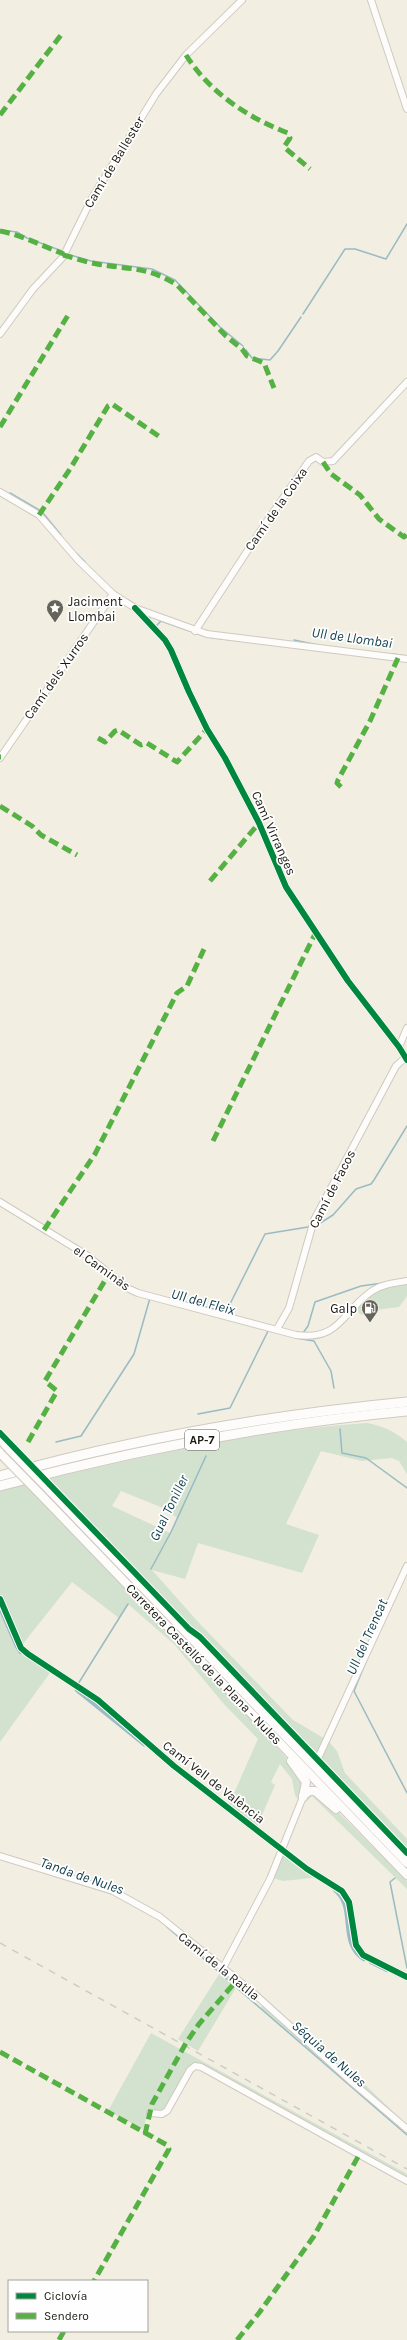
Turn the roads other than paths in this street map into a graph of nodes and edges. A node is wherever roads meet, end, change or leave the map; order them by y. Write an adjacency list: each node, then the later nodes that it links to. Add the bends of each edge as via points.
1 (242, 0): 4 (street, Camí de Ballester, via 186,55 156,94 92,198 63,256 33,288)
2 (370, 0): 3 (street)
3 (407, 109)
4 (0, 334)
5 (407, 382): 9 (street, Camí de la Coixa, via 333,461 324,462 316,457 309,461)
6 (0, 492): 7 (street, via 39,515 72,554)
7 (113, 594): 8 (street); 11 (street, Camí dels Xurros)
8 (135, 608): 9 (street); 13 (street, Camí Virranges, via 171,650 204,723 260,823 286,887 348,981)
9 (195, 631): 10 (street, via 228,638 292,643 344,653)
10 (407, 659)
11 (0, 758)
12 (407, 1028): 13 (street)
13 (399, 1046): 14 (street, Camí Virranges)
14 (406, 1059): 17 (street, Camí de Facos, via 396,1066 314,1220 289,1308)
15 (0, 1202): 17 (street, el Caminàs, via 101,1265 127,1288)
16 (407, 1281): 17 (street, el Caminàs, via 372,1291 342,1322 324,1332 307,1336)
17 (277, 1329)
18 (407, 1402): 22 (highway, AP-7, via 247,1423 159,1439)
19 (407, 1411): 23 (highway, AP-7, via 249,1432 160,1448)
20 (0, 1439): 31 (main road, Carretera Castelló de la Plana - Nules, bridge)
21 (0, 1453): 26 (main road, Carretera Castelló de la Plana - Nules, bridge)
22 (0, 1476)
23 (0, 1486)
24 (407, 1566): 27 (street)
25 (0, 1599): 29 (street, Camí Vell de València, via 21,1648 98,1700 174,1766)
26 (217, 1678): 28 (main road, via 302,1775 306,1782); 32 (main road, Carretera Castelló de la Plana - Nules)
27 (319, 1756)
28 (303, 1797): 29 (street); 32 (main road, via 311,1790 321,1795)
29 (280, 1848): 33 (street, via 270,1879); 34 (street, Camí Vell de València, via 346,1895 353,1938 358,1950 363,1955)
30 (0, 1856): 33 (street, Camí de la Ratlla, via 124,1896 160,1917)
31 (407, 1863)
32 (407, 1877)
33 (223, 1968): 36 (street, Camí de la Ratlla)
34 (407, 1976)
35 (150, 2113): 37 (street, via 162,2114 167,2111 190,2070 195,2066 201,2067)
36 (407, 2129)
37 (407, 2181)

